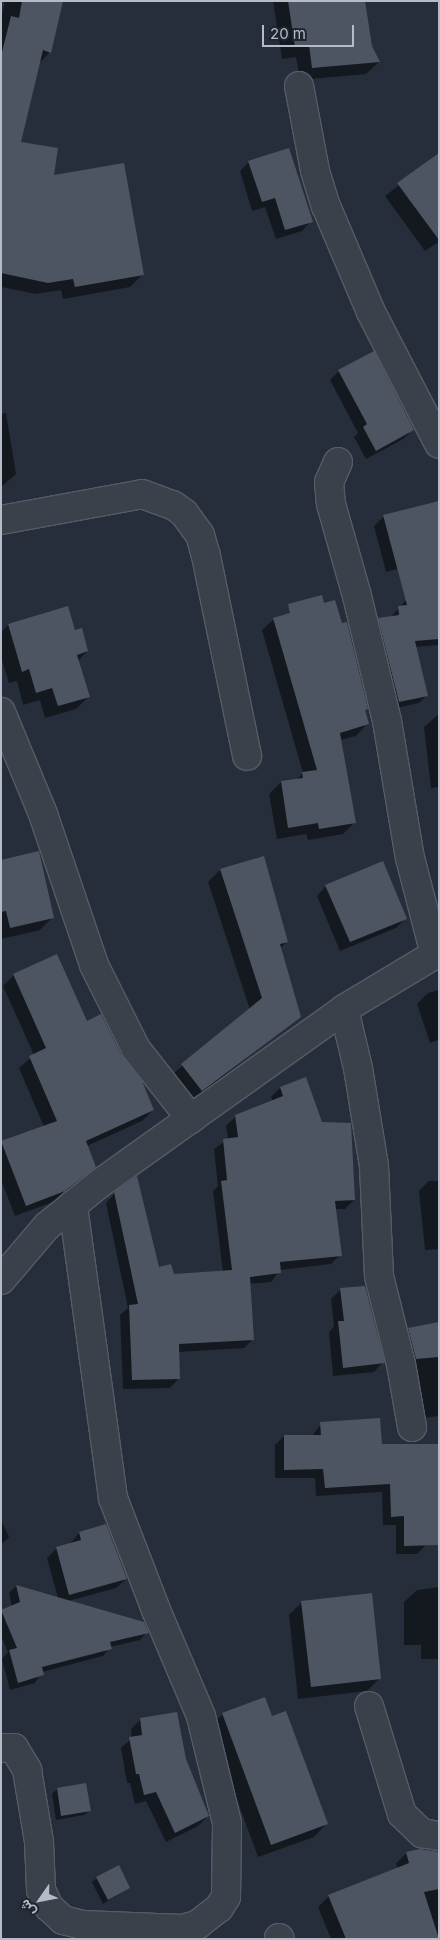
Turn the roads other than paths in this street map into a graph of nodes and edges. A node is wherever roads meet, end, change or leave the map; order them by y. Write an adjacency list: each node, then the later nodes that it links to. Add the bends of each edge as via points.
1 (299, 86): 2 (street, via 315,171 326,206 371,312)
2 (439, 444)
3 (338, 462): 7 (street, via 329,482 331,504 357,596 386,721 410,858)
4 (1, 520): 6 (street, via 142,494 173,505 184,513 200,535 206,556)
5 (1, 712): 9 (street, via 44,814 94,965 136,1049)
6 (247, 756)
7 (437, 953): 8 (street)
8 (344, 1009): 9 (street); 12 (street, via 358,1068 374,1166 379,1276 401,1364)
9 (191, 1119): 10 (street)
10 (73, 1205): 11 (street, via 47,1226); 16 (street, via 113,1498 201,1716 227,1823 228,1876 226,1898 219,1908 197,1925 182,1929)
11 (1, 1280)
12 (412, 1427)
13 (369, 1706): 15 (street, via 402,1814 422,1833)
14 (1, 1748): 16 (street, via 14,1748 27,1770 39,1842 39,1882 44,1898 63,1920)
15 (439, 1836)
16 (83, 1932)

